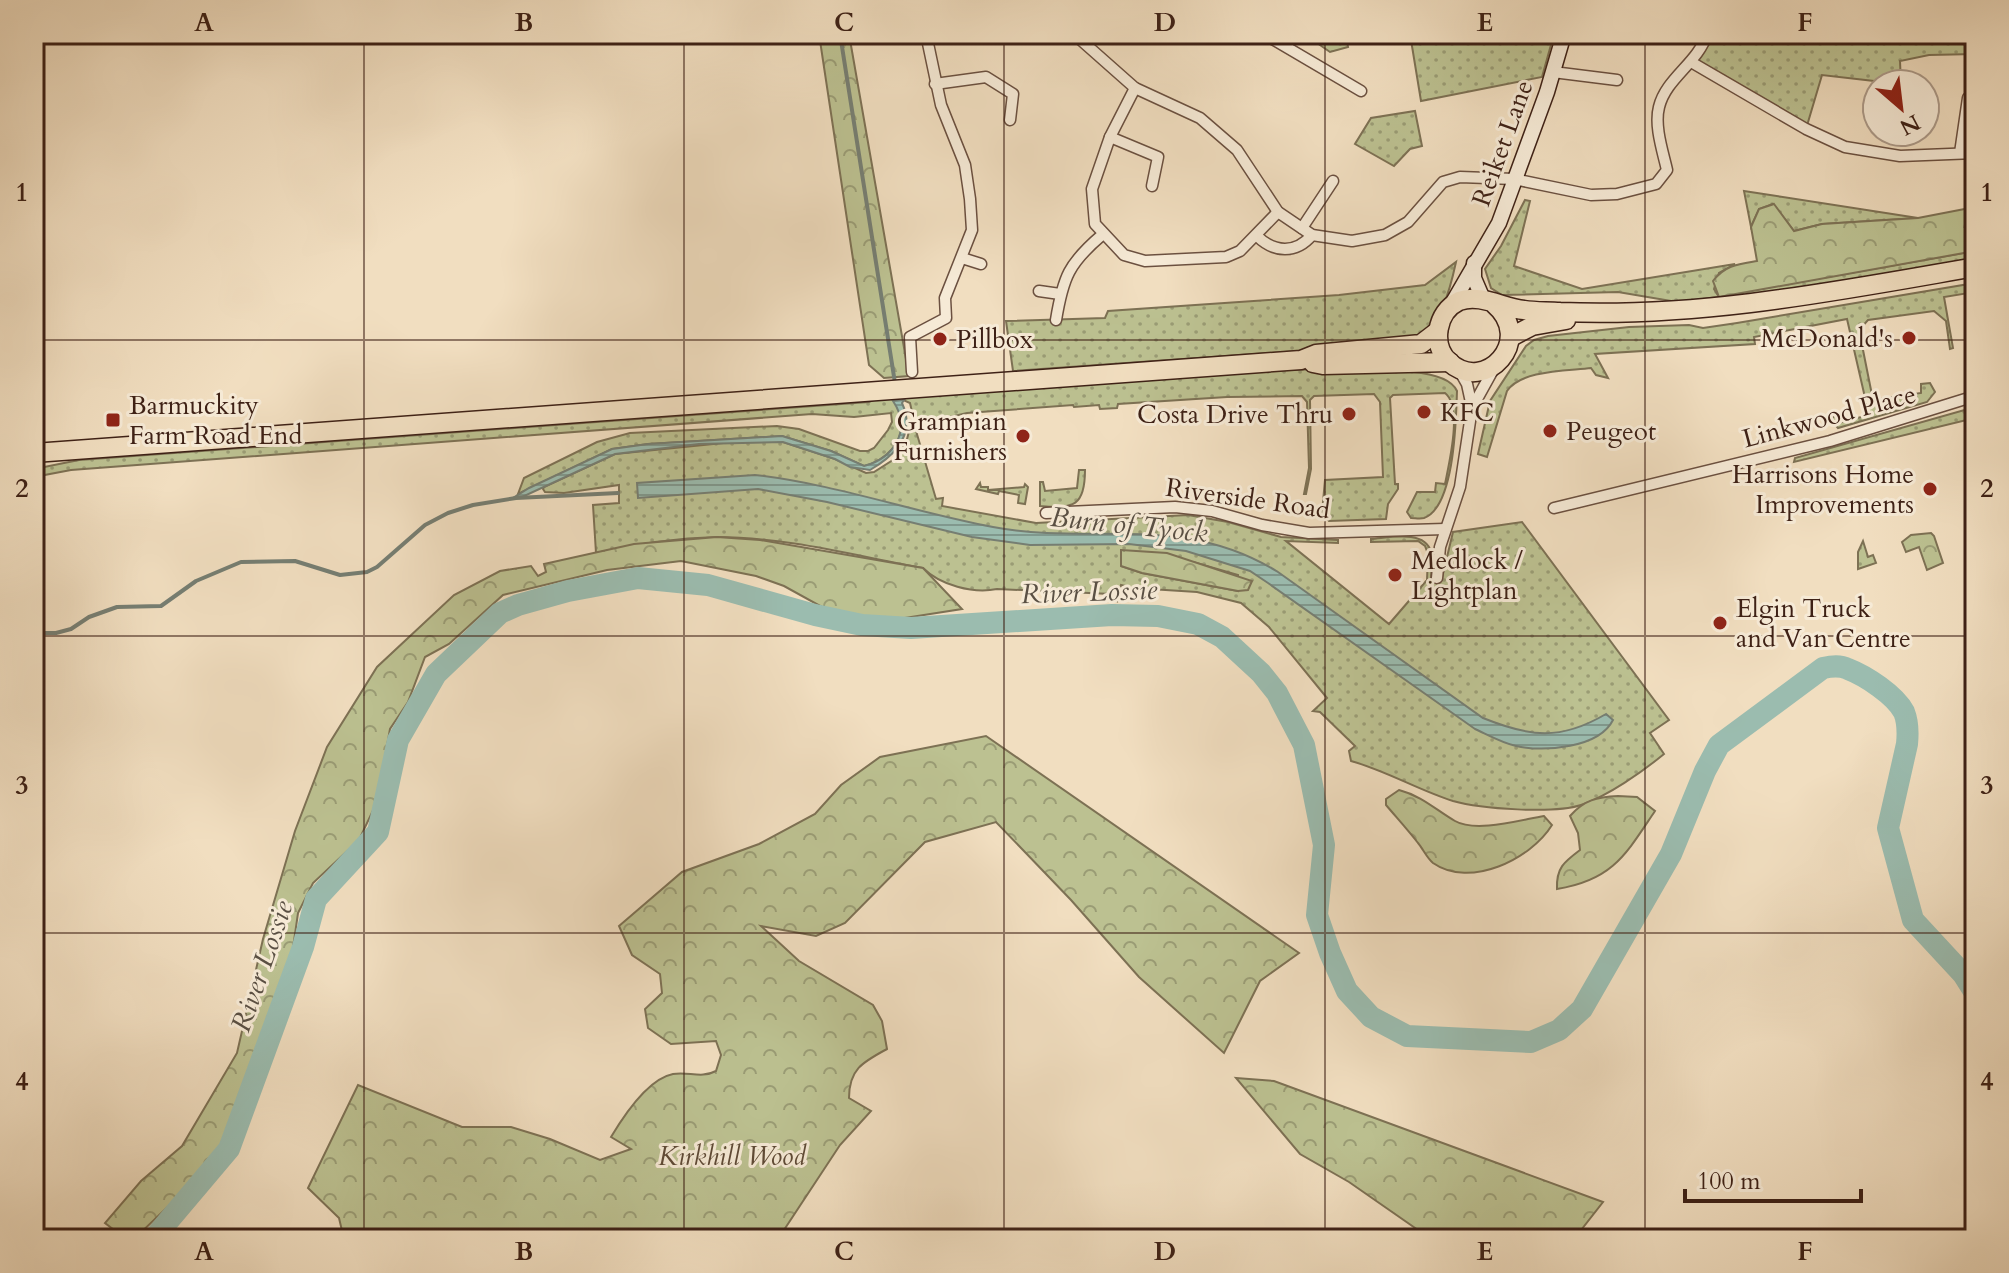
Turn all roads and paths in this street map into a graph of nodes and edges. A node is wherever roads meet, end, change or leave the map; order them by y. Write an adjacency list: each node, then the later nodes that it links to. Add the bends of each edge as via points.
1 (926, 34): 11 (street)
2 (1074, 34): 12 (street)
3 (1264, 34): 7 (street)
4 (1293, 34): 7 (street)
5 (1564, 34): 9 (street, Reiket Lane)
6 (1707, 34): 8 (street)
7 (1287, 46): 13 (street)
8 (1691, 62): 17 (street, via 1845,147 1900,156); 19 (street, via 1659,108 1667,170 1656,184 1591,195)
9 (1553, 72): 10 (street); 19 (street, Reiket Lane)
10 (1617, 80)
11 (935, 84): 15 (street, via 986,77 1013,94); 26 (street, via 965,165 972,230)
12 (1135, 88): 16 (street); 22 (street, via 1200,118 1237,150)
13 (1361, 91)
14 (1975, 98): 17 (street, via 1968,98)
15 (1010, 120)
16 (1110, 137): 21 (street, via 1158,157); 24 (street, via 1092,189 1095,224)
17 (1960, 153): 18 (street)
18 (1975, 153)
19 (1514, 179): 23 (street, via 1443,182 1408,222 1368,240); 27 (street, Reiket Lane, via 1499,223)
20 (1333, 181): 23 (street)
21 (1152, 186)
22 (1278, 212): 23 (street); 25 (street)
23 (1307, 232): 25 (street, via 1307,242 1286,249 1267,246)
24 (1102, 235): 25 (street, via 1124,255 1145,261 1226,257); 31 (street, via 1078,255)
25 (1257, 236)
26 (962, 258): 28 (street); 41 (street, via 945,298 946,318 910,337)
27 (1474, 263): 32 (street, via 1474,278); 33 (street, Reiket Lane)
28 (981, 264)
29 (1975, 267): 34 (highway, via 1737,306)
30 (1039, 291): 31 (street)
31 (1060, 294): 35 (street)
32 (1488, 302): 33 (highway, via 1459,302); 34 (highway, via 1522,310); 37 (highway, via 1507,318)
33 (1449, 309): 36 (highway)
34 (1608, 314): 37 (highway, via 1532,326)
35 (1056, 320)
36 (1438, 331): 38 (highway, via 1421,344); 40 (highway, via 1438,343)
37 (1511, 337): 39 (highway)
38 (1301, 360): 40 (highway, via 1323,365); 41 (highway)
39 (1496, 364): 40 (highway, via 1477,372); 43 (street)
40 (1454, 365): 43 (street, via 1467,384)
41 (902, 383): 44 (highway)
42 (1975, 396): 45 (street, Linkwood Place, via 1830,441)
43 (1472, 408): 47 (street, via 1460,487)
44 (34, 453)
45 (1554, 508)
46 (1046, 513): 47 (street, Riverside Road, via 1175,507 1309,533)
47 (1445, 529): 48 (street)
48 (1437, 578)

